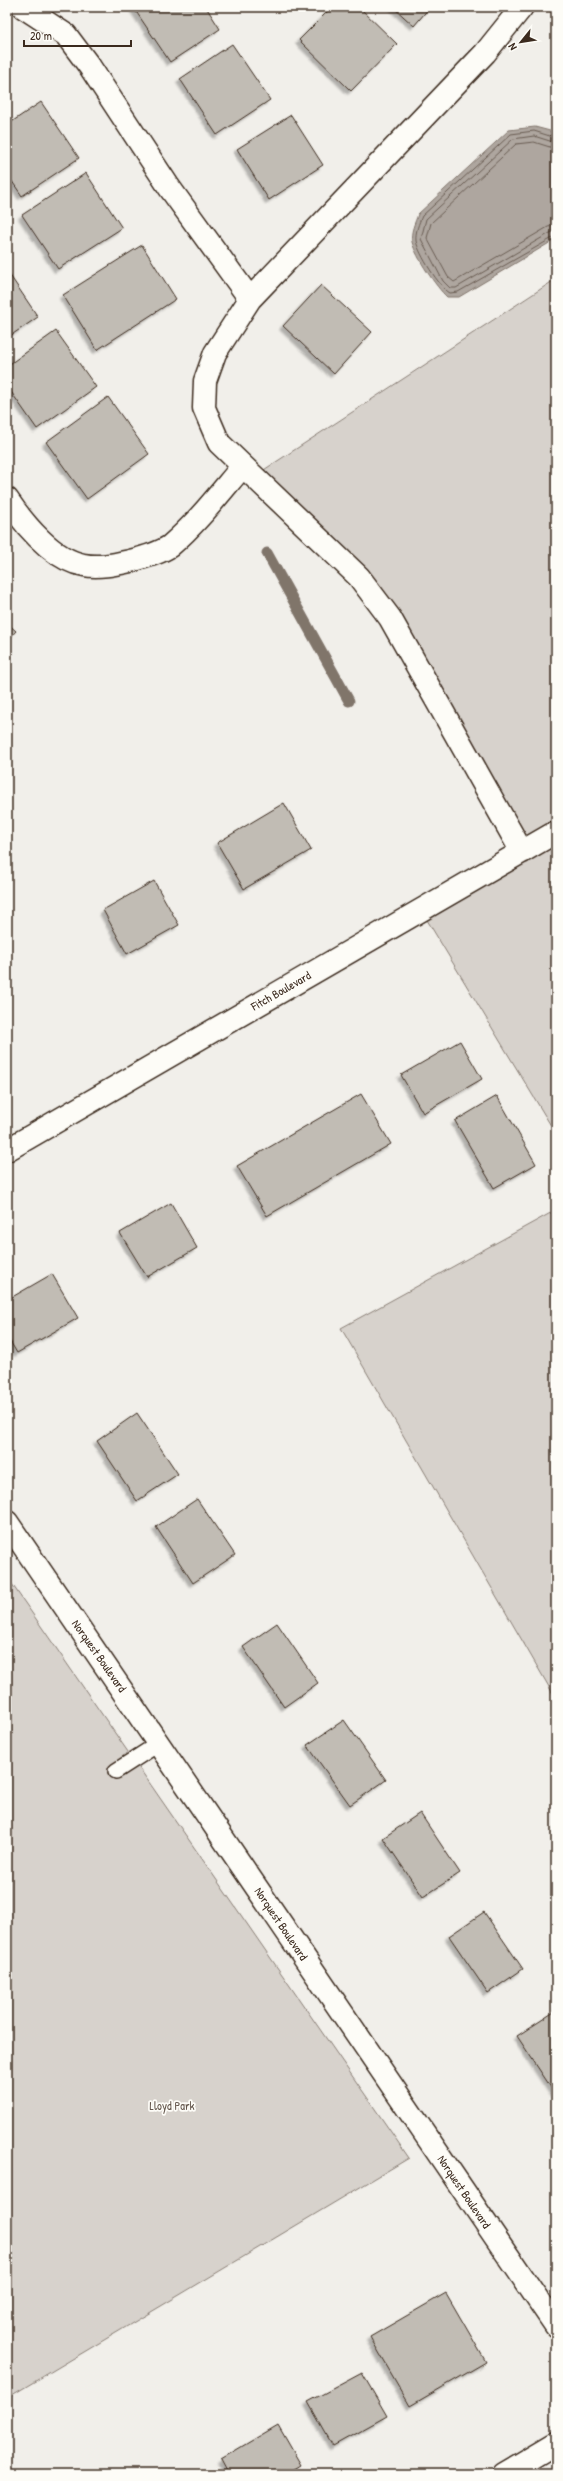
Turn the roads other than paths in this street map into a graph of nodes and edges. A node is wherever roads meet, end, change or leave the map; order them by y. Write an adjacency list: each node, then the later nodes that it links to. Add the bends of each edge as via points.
1 (24, 7): 3 (street, via 66,35 169,187)
2 (522, 7): 3 (street, via 485,53)
3 (250, 299): 4 (street, via 215,353 205,381 204,401 204,408 219,443)
4 (242, 467): 5 (street, via 192,524 168,547 138,559 111,565 84,565 61,555 38,539); 7 (street, via 359,577 390,618)
5 (7, 500)
6 (556, 832): 7 (street, Fitch Boulevard)
7 (522, 852): 8 (street, Fitch Boulevard)
8 (7, 1150)
9 (7, 1522): 10 (street, Norquest Boulevard)
10 (158, 1744): 11 (lane); 12 (street, Norquest Boulevard)
11 (116, 1771)
12 (556, 2326)
13 (556, 2443): 14 (street)
14 (504, 2474)

